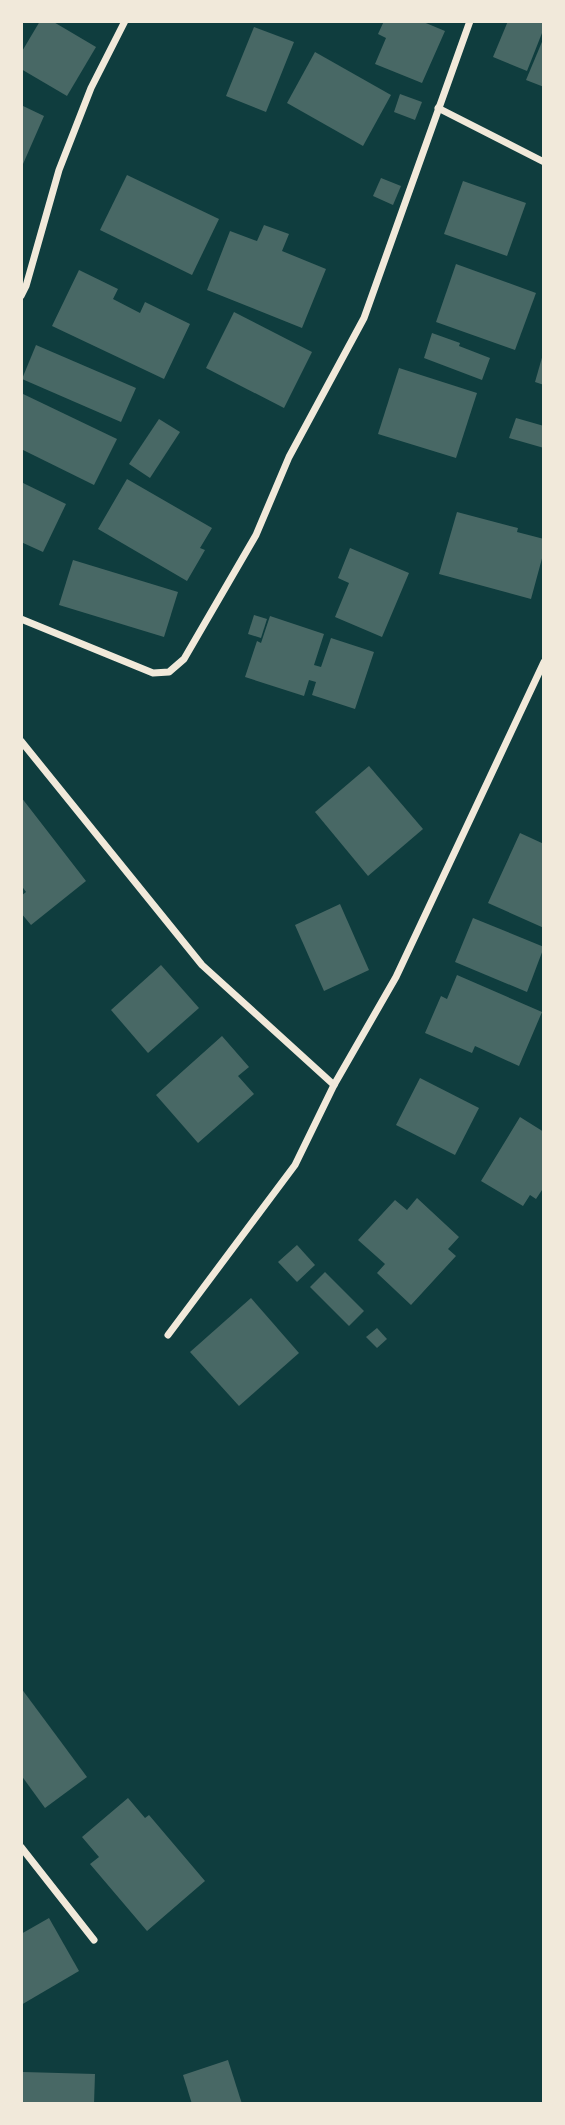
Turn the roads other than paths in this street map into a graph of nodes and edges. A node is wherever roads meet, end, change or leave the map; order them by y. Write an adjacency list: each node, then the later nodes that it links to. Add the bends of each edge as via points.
1 (125, 21): 5 (street, via 91,88 59,170)
2 (470, 21): 3 (street)
3 (438, 108): 4 (street); 6 (street, via 363,318 289,457 257,535 184,659 169,672 153,673)
4 (544, 162)
5 (21, 296)
6 (21, 619)
7 (544, 662): 9 (street, via 396,977)
8 (21, 741): 9 (street, via 202,965)
9 (334, 1084): 10 (street, via 295,1166)
10 (168, 1335)
11 (21, 1847): 12 (street)
12 (94, 1940)

